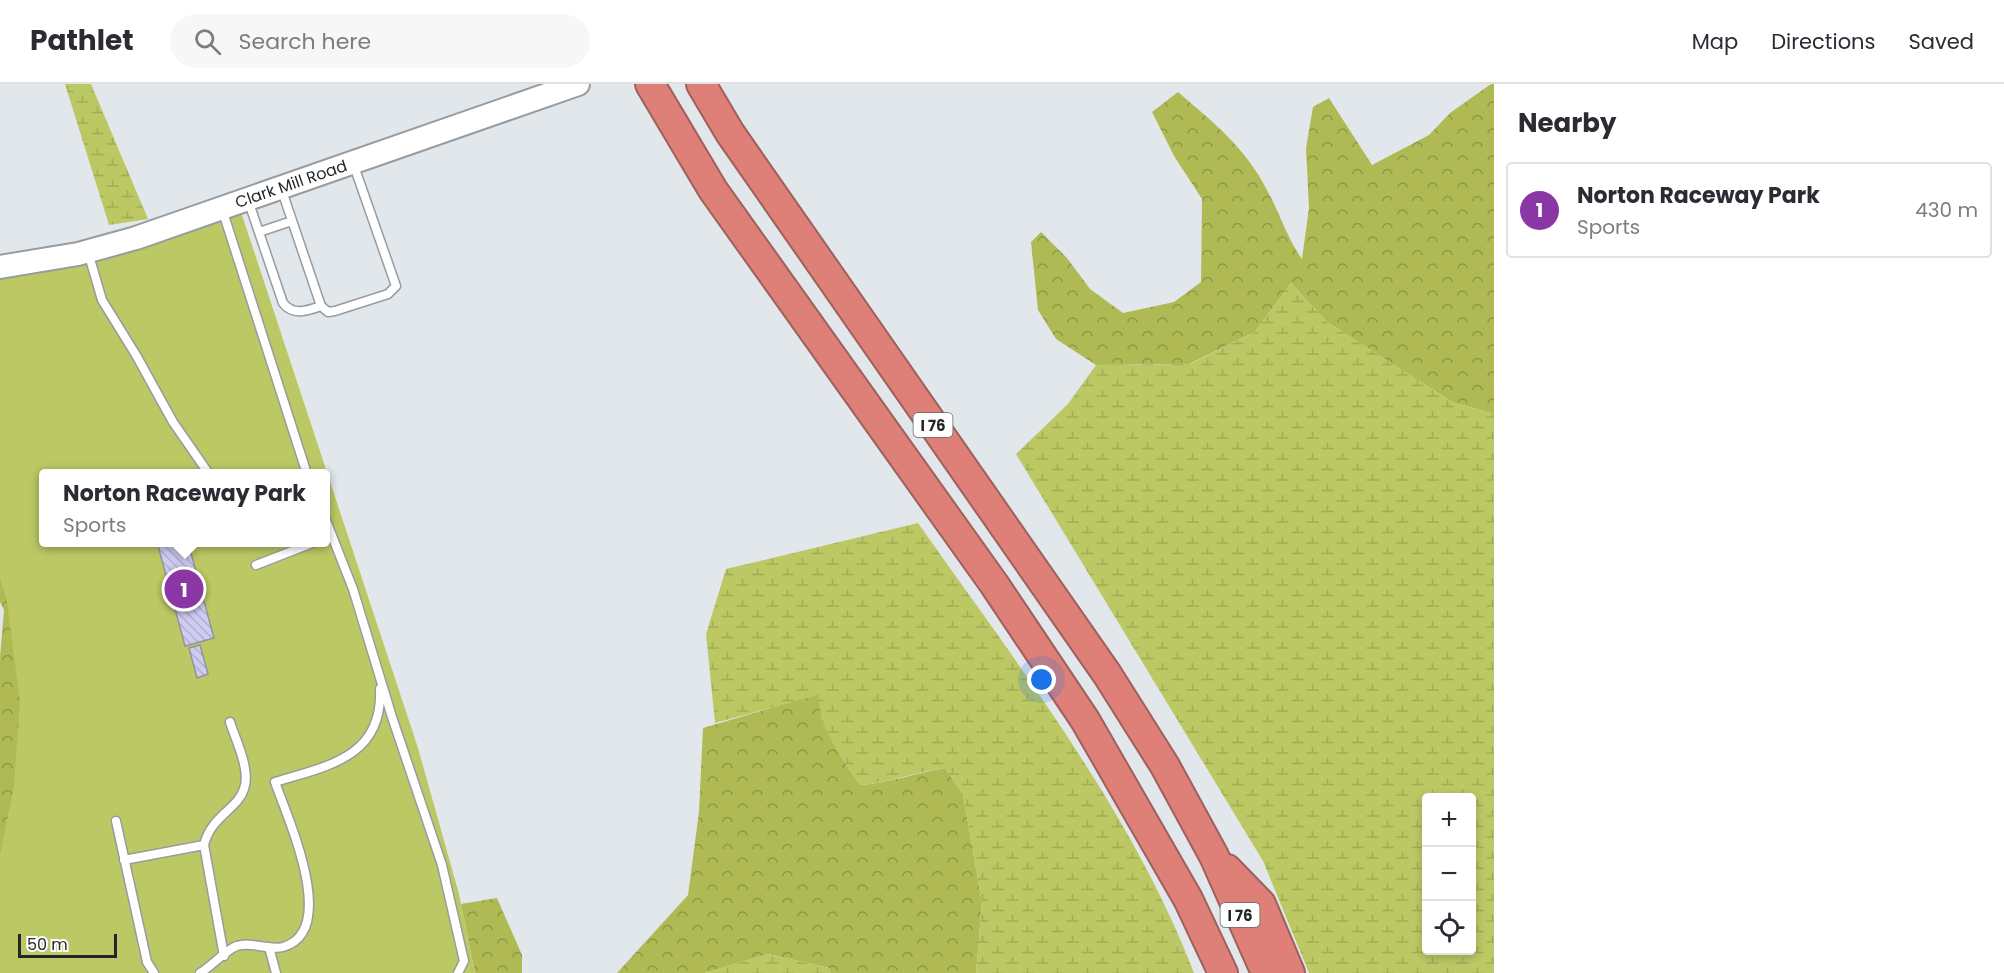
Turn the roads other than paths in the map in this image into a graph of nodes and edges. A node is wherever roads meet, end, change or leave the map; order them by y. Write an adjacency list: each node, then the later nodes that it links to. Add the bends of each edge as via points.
1 (578, 84): 4 (street, Clark Mill Road)
2 (650, 84): 24 (highway, I 76, via 713,190 994,584 1085,720)
3 (701, 84): 22 (highway, I 76, via 730,133 1107,674 1165,766)
4 (352, 162): 5 (street, Clark Mill Road); 12 (lane, via 396,286 388,294 335,311 328,312)
5 (281, 187): 6 (street, Clark Mill Road); 8 (lane)
6 (248, 199): 7 (street, Clark Mill Road); 9 (lane)
7 (222, 208): 10 (street, Clark Mill Road); 14 (lane)
8 (292, 221): 9 (lane); 12 (lane)
9 (259, 232): 12 (lane, via 288,309 306,312)
10 (88, 252): 11 (street, Clark Mill Road); 13 (lane, via 102,300 172,422)
11 (0, 267)
12 (321, 306)
13 (205, 469)
14 (305, 469)
15 (330, 539): 18 (lane, via 353,589)
16 (304, 547): 17 (lane)
17 (256, 565)
18 (379, 676): 25 (lane, via 377,718 369,737 357,750 339,761 275,783 300,852 309,901 307,926 301,935 283,947); 30 (lane, via 442,865 464,961)
19 (230, 722): 21 (lane, via 245,776 244,790 211,827)
20 (116, 821): 23 (lane)
21 (204, 845): 23 (lane); 26 (lane)
22 (1214, 856): 33 (highway, I 76); 34 (highway, via 1261,904)
23 (124, 860): 27 (lane, via 147,962)
24 (1204, 933): 31 (highway); 32 (highway, I 76)
25 (268, 947): 26 (lane, via 240,945 227,950); 29 (lane)
26 (224, 956): 28 (lane)
27 (154, 973)
28 (200, 973)
29 (276, 973)
30 (458, 973)
31 (1216, 973)
32 (1223, 973)
33 (1266, 973)
34 (1290, 973)

